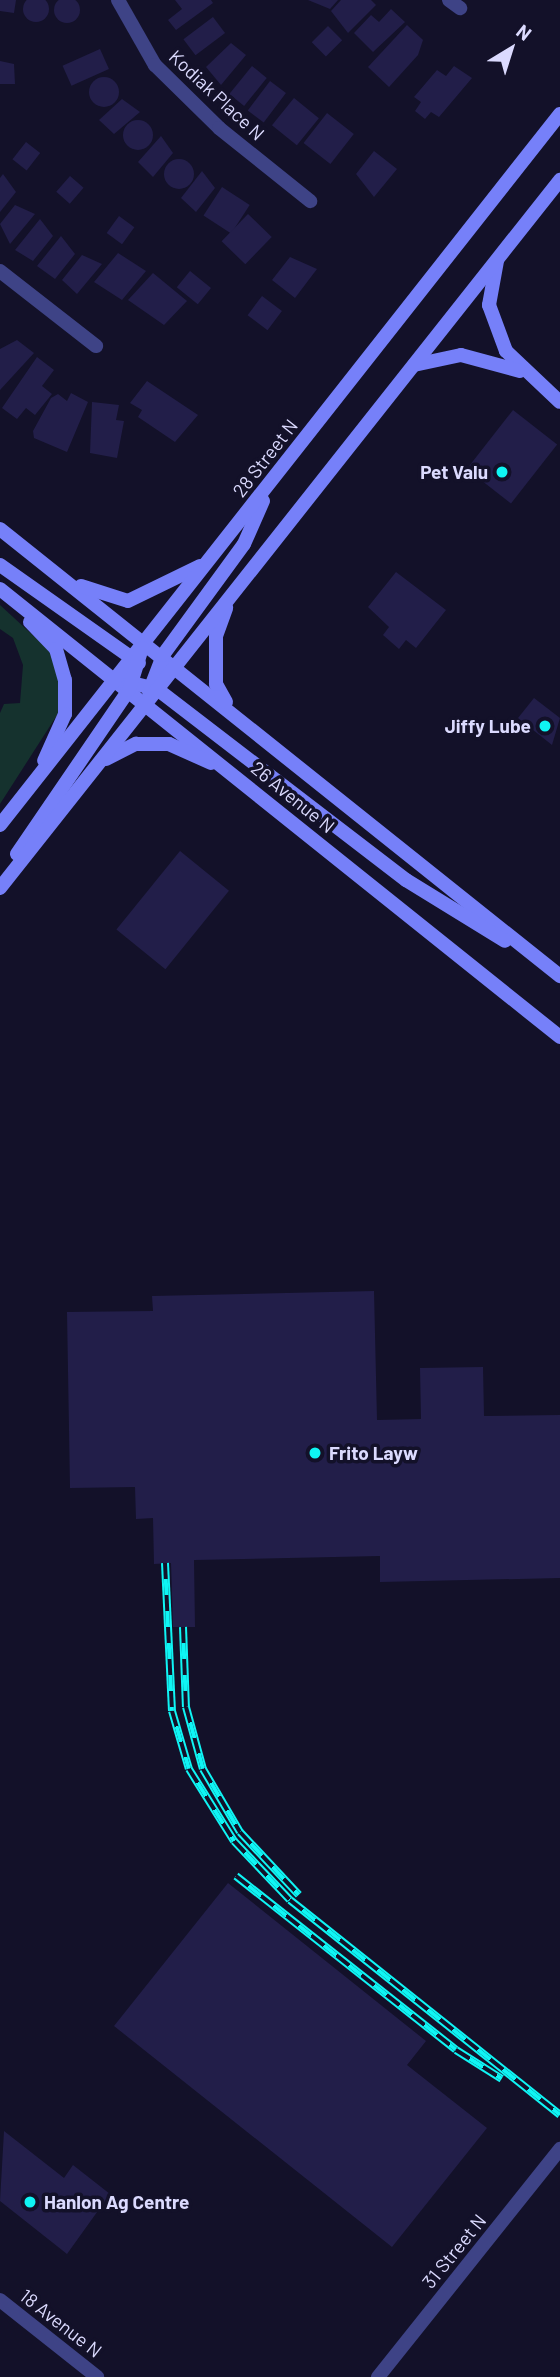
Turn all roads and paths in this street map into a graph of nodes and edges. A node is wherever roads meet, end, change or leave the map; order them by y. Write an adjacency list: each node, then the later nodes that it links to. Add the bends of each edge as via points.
1 (118, 0): 4 (street, Kodiak Place N, via 155,65 219,128)
2 (560, 114): 11 (main road, 28 Street N)
3 (560, 180): 5 (main road)
4 (310, 201)
5 (497, 260): 8 (main road); 9 (main road, via 489,305)
6 (0, 271): 7 (street)
7 (96, 345)
8 (414, 365): 9 (main road, via 461,355); 17 (main road)
9 (520, 371): 10 (main road)
10 (560, 402)
11 (272, 480): 13 (main road, 28 Street N); 19 (main road, via 244,544)
12 (0, 528): 15 (main road, 26 Avenue N)
13 (207, 561): 15 (main road, via 128,601); 18 (main road, 28 Street N)
14 (0, 565): 20 (main road)
15 (68, 580): 18 (main road, 26 Avenue N)
16 (0, 590): 22 (main road, 26 Avenue N); 29 (main road, via 56,649 65,680 65,714)
17 (231, 595): 21 (main road); 26 (main road, via 216,636 216,684)
18 (143, 644): 19 (main road, 26 Avenue N); 20 (main road)
19 (160, 661): 20 (main road); 21 (main road, 26 Avenue N); 24 (main road)
20 (136, 662): 22 (main road); 23 (main road)
21 (175, 666): 24 (main road); 26 (main road, 26 Avenue N)
22 (115, 680): 23 (main road, 26 Avenue N); 29 (main road)
23 (131, 685): 24 (main road); 25 (main road, 26 Avenue N); 31 (main road)
24 (154, 687): 25 (main road); 34 (main road, via 406,880)
25 (146, 704): 27 (main road); 28 (main road, 26 Avenue N)
26 (233, 712): 34 (main road, 26 Avenue N)
27 (101, 761): 28 (main road, via 136,744 169,744); 32 (main road)
28 (230, 772): 33 (main road, 26 Avenue N)
29 (36, 780): 30 (main road)
30 (0, 825)
31 (0, 882)
32 (0, 888)
33 (480, 973): 35 (main road); 36 (main road, 26 Avenue N)
34 (557, 974)
35 (560, 1026)
36 (560, 1037)
37 (560, 2149): 40 (street, 31 Street N)
38 (0, 2300): 39 (street, 18 Avenue N)
39 (97, 2377)
40 (377, 2377)

